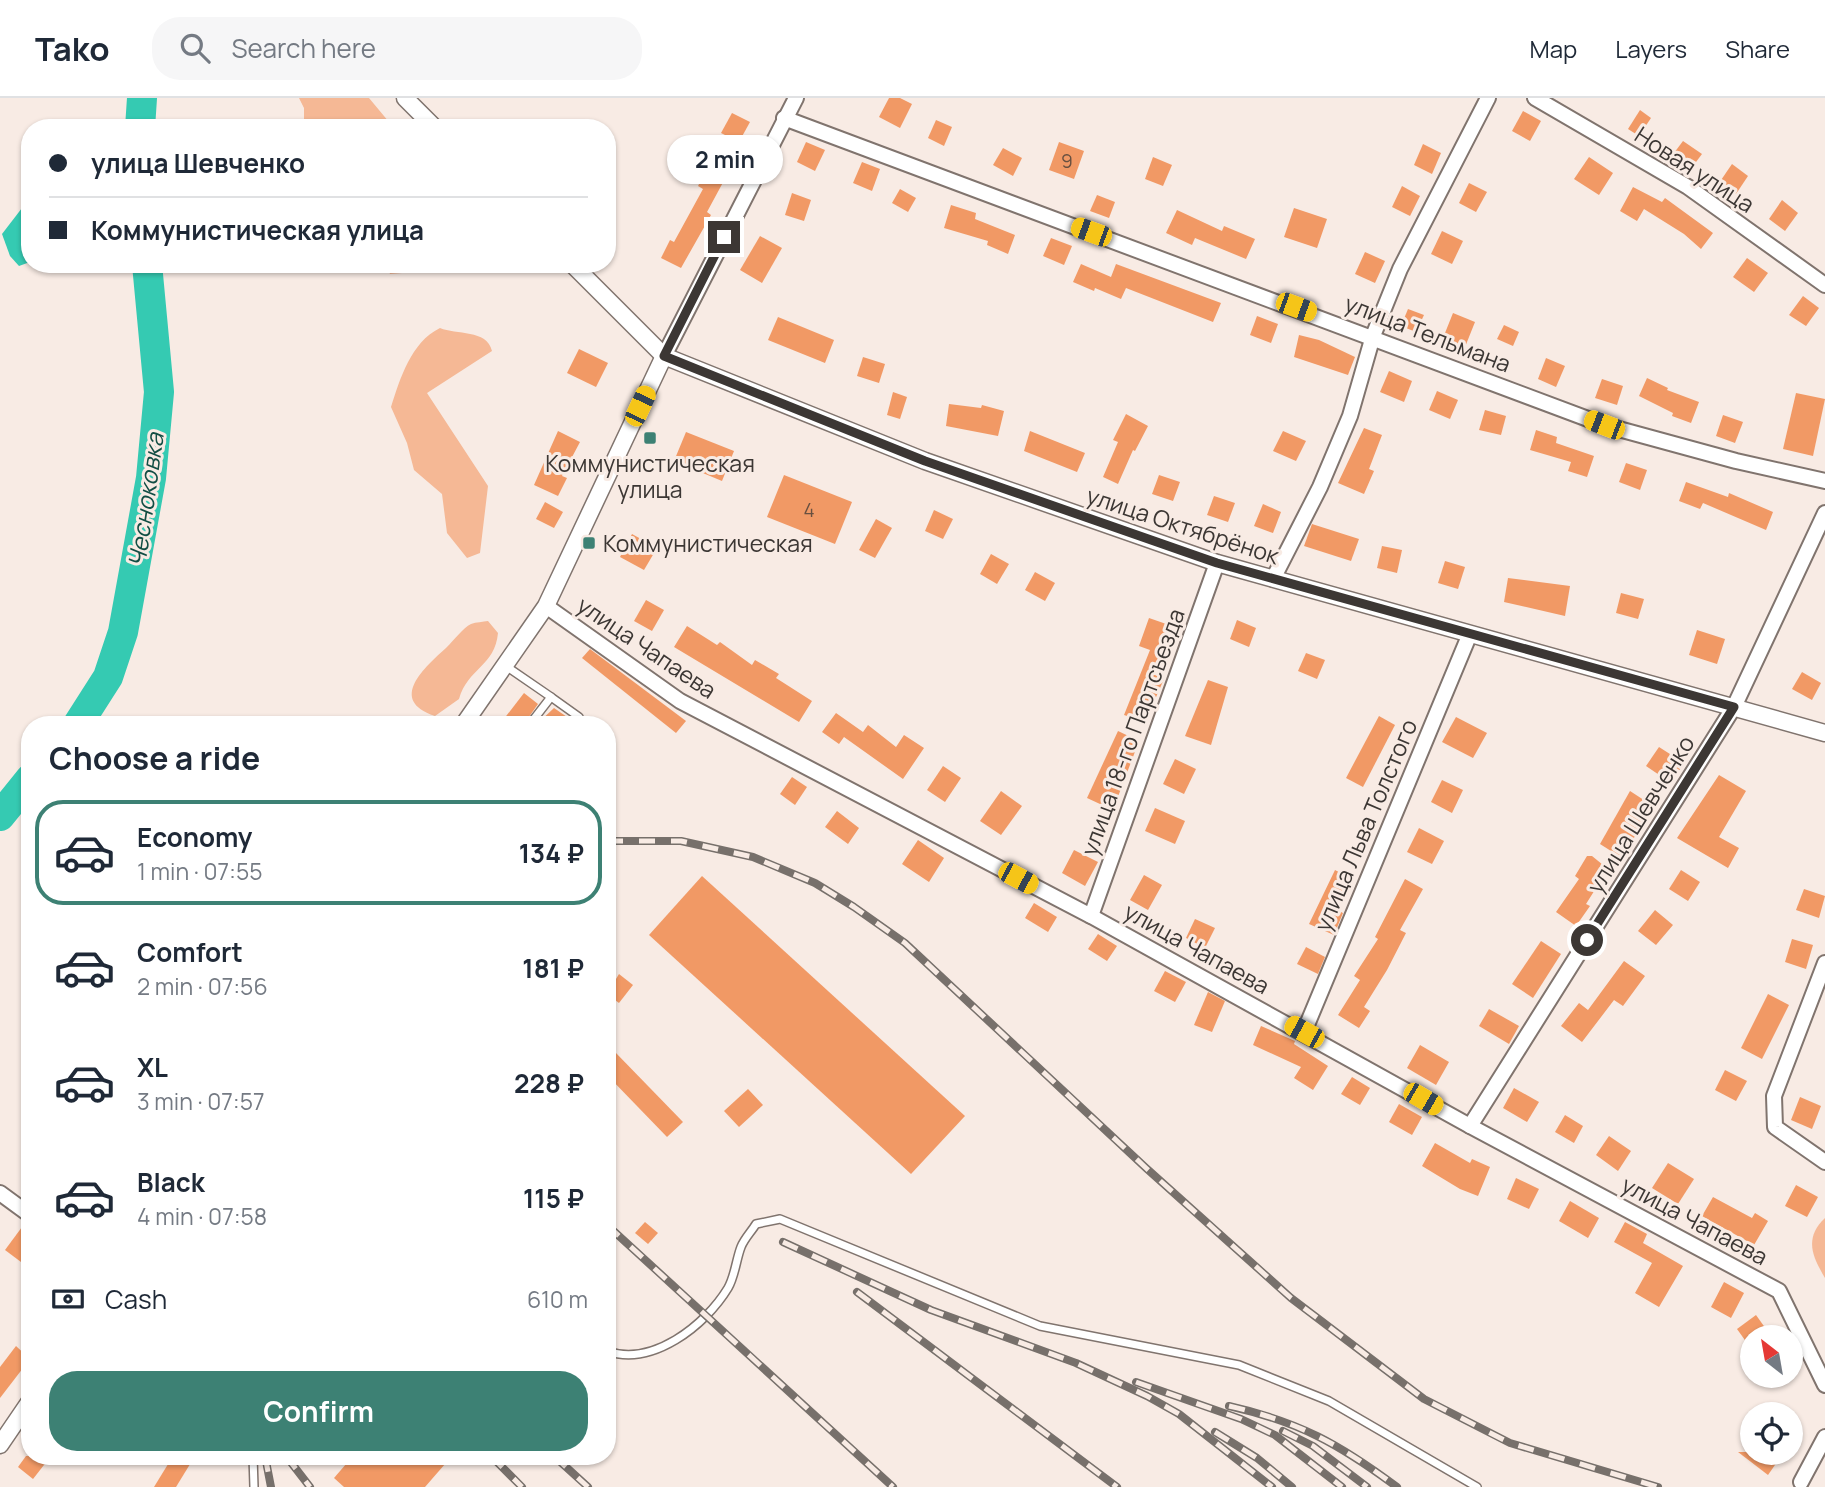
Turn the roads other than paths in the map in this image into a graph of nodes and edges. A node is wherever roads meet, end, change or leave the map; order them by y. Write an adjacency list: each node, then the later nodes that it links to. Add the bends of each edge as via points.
1 (405, 98): 6 (street)
2 (796, 98): 5 (street)
3 (1488, 98): 9 (street, via 1400,269)
4 (1535, 98): 8 (street, Новая улица, via 1688,187)
5 (784, 118): 9 (street, улица Тельмана); 10 (street)
6 (426, 119)
7 (581, 273): 10 (street, улица Октябрёнок)
8 (1825, 285)
9 (1373, 336): 11 (street, улица Тельмана, via 1604,425); 14 (street, via 1350,416)
10 (664, 356): 13 (street, улица Октябрёнок, via 925,461); 15 (street)
11 (1825, 481)
12 (1825, 513): 19 (street, улица Шевченко)
13 (1217, 563): 14 (street, улица Октябрёнок); 24 (street, улица 18-го Партсъезда)
14 (1273, 579): 16 (street, улица Октябрёнок)
15 (546, 606): 17 (street); 24 (street, улица Чапаева, via 680,701)
16 (1469, 636): 19 (street, улица Октябрёнок); 26 (street, улица Льва Толстого)
17 (506, 666): 18 (lane); 20 (street)
18 (551, 697): 21 (lane); 22 (lane)
19 (1734, 707): 23 (street, улица Октябрёнок); 27 (street, улица Шевченко)
20 (470, 716)
21 (536, 716)
22 (576, 716)
23 (1825, 733)
24 (1091, 916): 26 (street, улица Чапаева)
25 (1825, 963): 28 (street, via 1774,1096 1775,1127)
26 (1304, 1032): 27 (street, улица Чапаева)
27 (1470, 1126): 32 (street, улица Чапаева, via 1779,1291)
28 (1825, 1162)
29 (0, 1193): 30 (street)
30 (21, 1208)
31 (616, 1354): 39 (lane, via 623,1357 668,1344 706,1318 729,1286 742,1245 756,1224 780,1219 1040,1326 1239,1365 1329,1401)
32 (1825, 1385)
33 (21, 1414): 35 (street)
34 (1825, 1437): 37 (street)
35 (0, 1445)
36 (253, 1465): 38 (lane)
37 (1801, 1482)
38 (254, 1487)
39 (1477, 1487)

